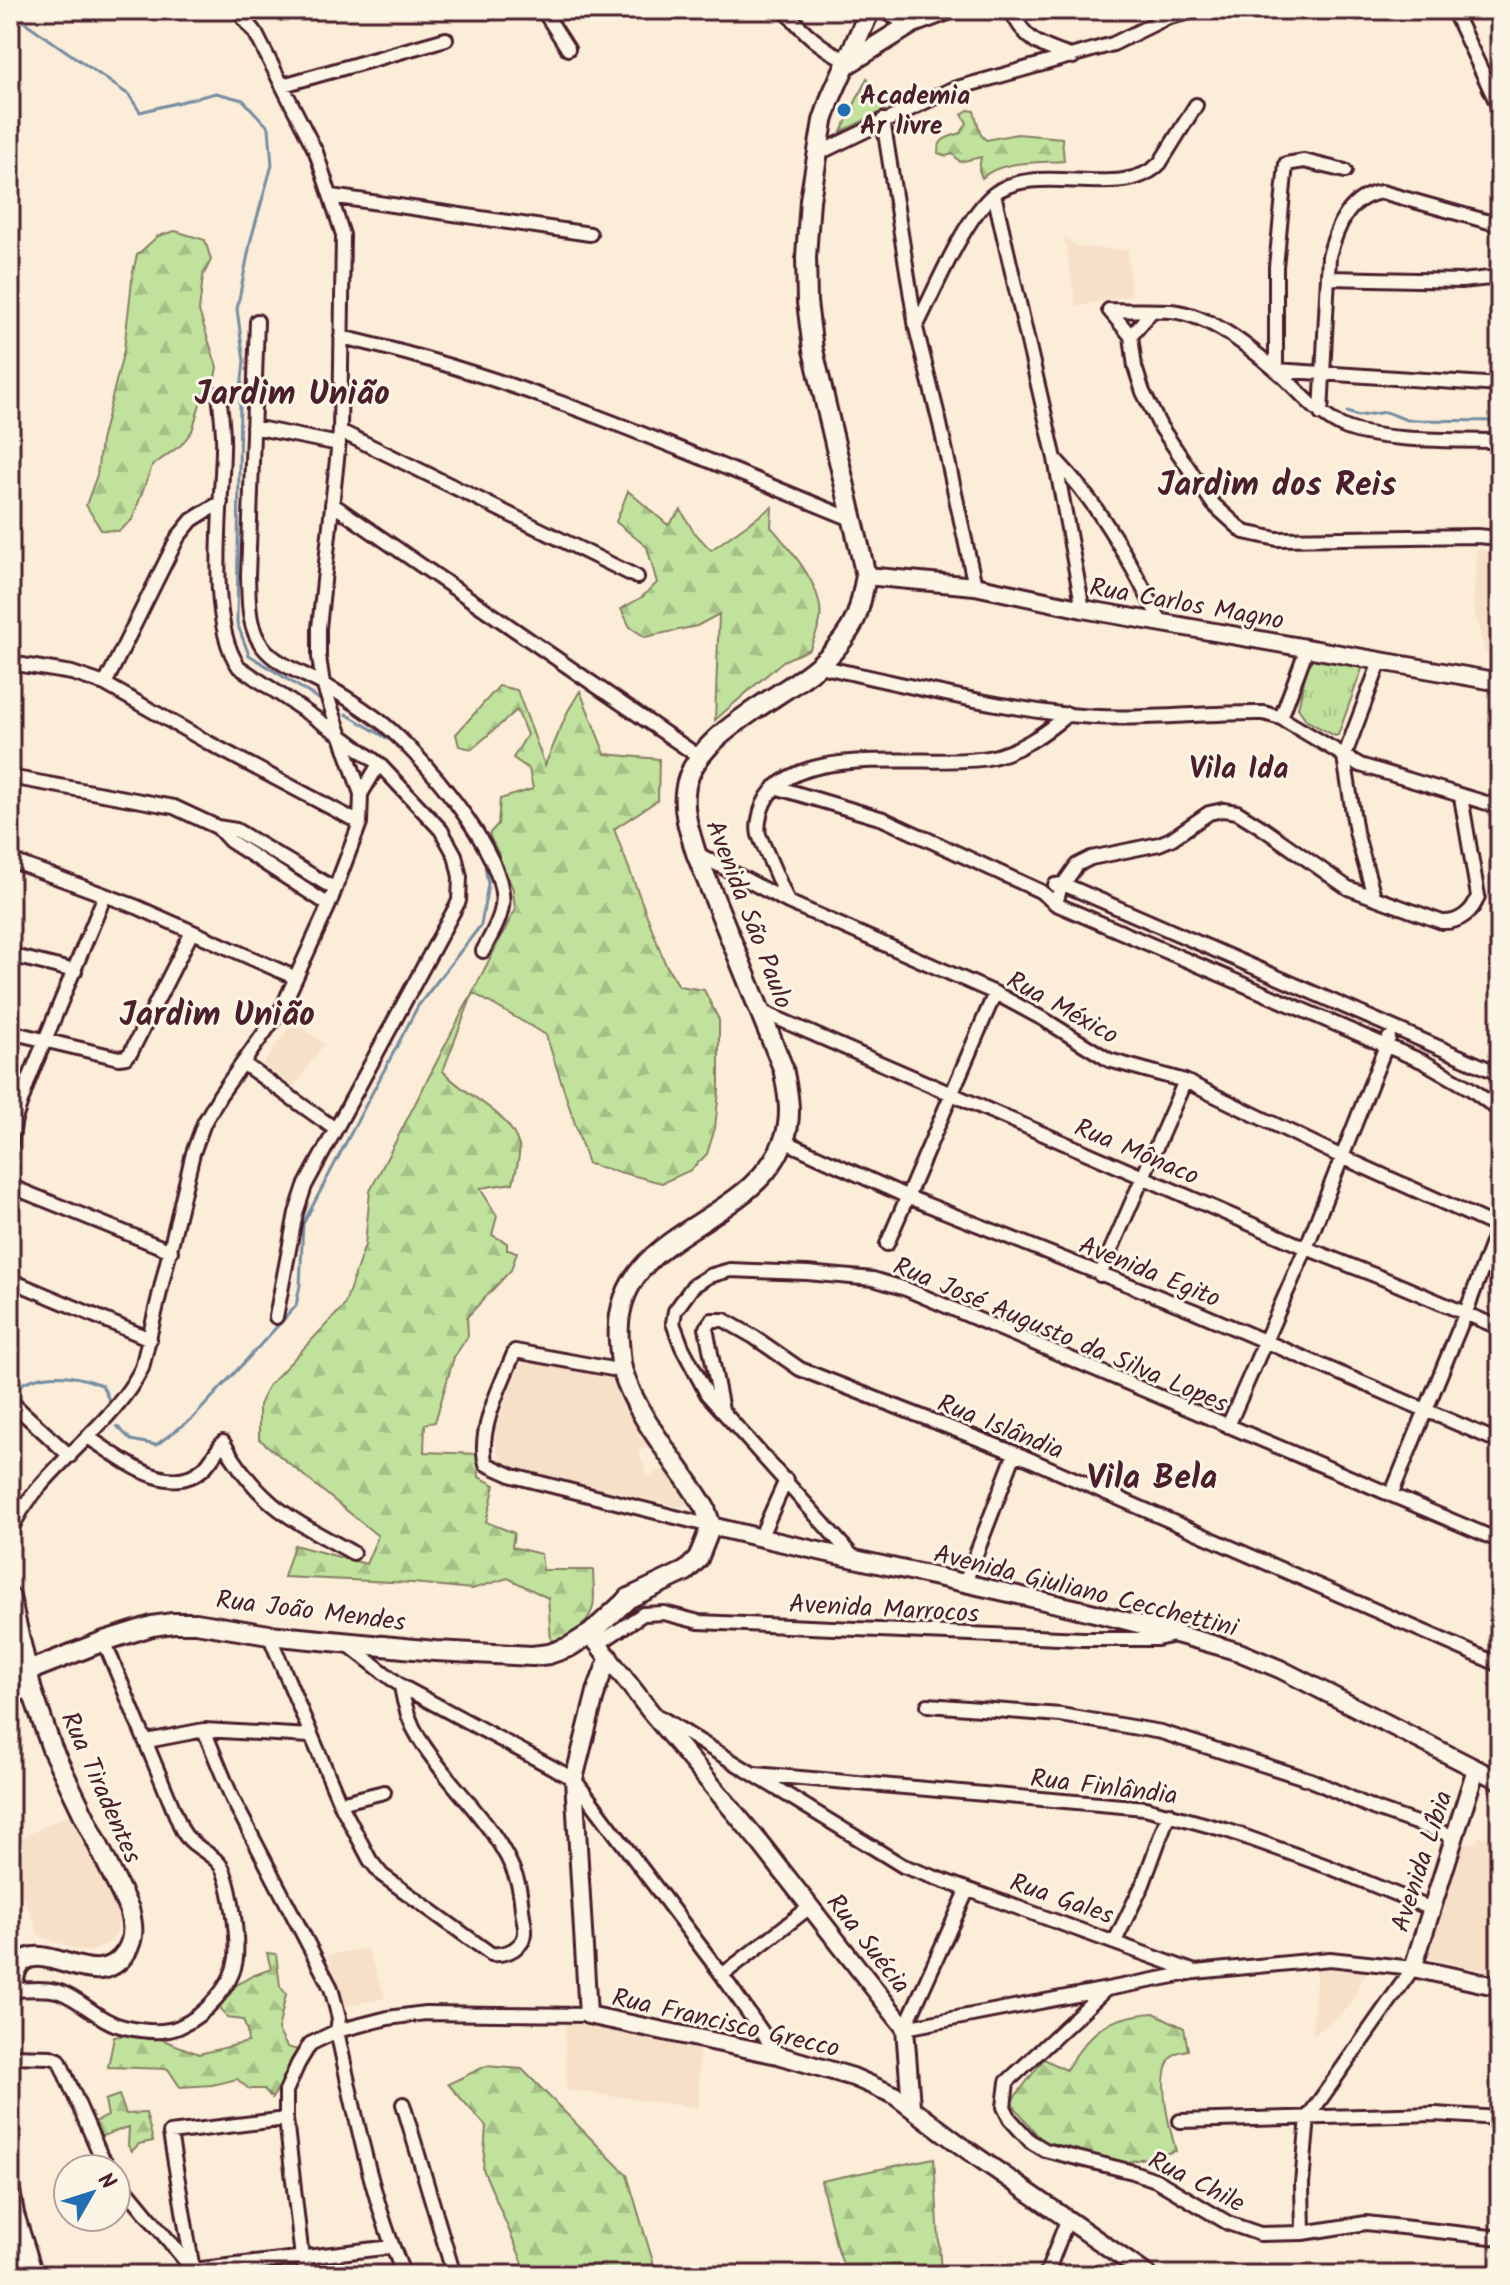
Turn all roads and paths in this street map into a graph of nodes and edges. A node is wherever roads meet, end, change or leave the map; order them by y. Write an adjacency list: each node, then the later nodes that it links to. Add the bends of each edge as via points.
1 (543, 10): 12 (street)
2 (785, 10): 14 (street, via 804,33)
3 (870, 10): 14 (main road)
4 (887, 10): 10 (main road)
5 (948, 10): 10 (main road)
6 (1011, 10): 13 (street, via 1017,24 1041,46)
7 (1198, 10): 13 (street)
8 (1453, 10): 17 (street)
9 (241, 12): 15 (street)
10 (913, 23): 14 (main road)
11 (446, 39): 15 (street)
12 (568, 49)
13 (1073, 57): 18 (street, via 950,90)
14 (848, 63): 19 (main road, via 831,97)
15 (283, 85): 22 (street)
16 (1196, 105): 21 (street, via 1160,163 1140,176 1020,183)
17 (1500, 110)
18 (883, 120): 19 (street); 29 (street)
19 (817, 154): 45 (main road, via 806,257 807,302 813,350)
20 (1345, 171): 33 (street, via 1304,161 1286,164 1276,267)
21 (994, 194): 29 (street, via 965,230); 42 (street)
22 (331, 196): 24 (street); 31 (street, via 343,235)
23 (1500, 225): 26 (street, via 1382,192 1367,194 1344,217 1329,256)
24 (590, 234)
25 (1500, 277): 26 (street)
26 (1329, 278): 32 (street)
27 (1151, 312): 30 (street); 30 (street, via 1109,310); 33 (street, via 1172,311 1220,328)
28 (257, 321): 39 (street)
29 (916, 328): 49 (street)
30 (1131, 336): 46 (street, via 1143,392 1160,426 1213,504 1244,532 1277,539)
31 (341, 337): 40 (street); 45 (street, via 617,423)
32 (1325, 348): 34 (street); 35 (street, via 1334,364)
33 (1276, 370): 34 (street); 38 (street)
34 (1325, 375): 35 (street); 38 (street)
35 (1354, 377): 36 (street)
36 (1500, 385)
37 (219, 394): 43 (street)
38 (1321, 414): 41 (street, via 1355,431)
39 (253, 427): 40 (street); 58 (street, via 248,576 255,636 285,665)
40 (340, 438): 44 (street); 48 (street)
41 (1500, 441)
42 (1055, 459): 50 (street); 51 (street, via 1103,517)
43 (221, 502): 57 (street, via 192,520 178,537); 61 (street, via 219,597 232,657 239,667)
44 (332, 504): 58 (street, via 319,628); 62 (street)
45 (854, 520): 47 (main road)
46 (1500, 538)
47 (866, 576): 49 (street, Rua Carlos Magno); 55 (main road, via 851,627)
48 (637, 577)
49 (975, 586): 50 (street, Rua Carlos Magno)
50 (1083, 609): 51 (street, Rua Carlos Magno)
51 (1161, 622): 52 (street, Rua Carlos Magno)
52 (1307, 648): 53 (street, Rua Carlos Magno); 60 (street)
53 (1380, 662): 56 (street, Rua Carlos Magno); 63 (street)
54 (10, 663): 57 (street)
55 (819, 666): 59 (street); 62 (main road)
56 (1500, 682)
57 (105, 684): 70 (street)
58 (323, 684): 61 (street); 83 (street, via 410,747 489,854 503,905)
59 (1068, 714): 60 (street, via 1264,713); 66 (street, via 1015,750 989,758 843,762 803,770)
60 (1281, 718): 63 (street)
61 (339, 734): 64 (street); 67 (street)
62 (698, 756): 72 (main road, Avenida São Paulo, via 685,791 685,816)
63 (1344, 757): 68 (street); 78 (street, via 1356,832)
64 (379, 764): 67 (street); 100 (street, via 441,830 455,855 459,901)
65 (10, 777): 71 (street, via 174,807)
66 (775, 787): 76 (street, via 883,819); 79 (street, via 766,798 758,830)
67 (361, 794): 70 (street)
68 (1461, 797): 69 (street); 78 (street, via 1479,889 1473,908 1458,920 1442,922)
69 (1500, 807)
70 (360, 823): 75 (street)
71 (217, 827): 75 (street, via 236,830); 81 (street, via 230,841)
72 (696, 853): 79 (street, Rua México); 90 (main road, Avenida São Paulo)
73 (10, 860): 77 (street)
74 (1063, 884): 76 (street); 78 (street, via 1077,865 1091,858 1159,844 1223,810 1261,827 1337,882); 80 (street); 85 (street)
75 (335, 889): 81 (street)
76 (1040, 891): 80 (street)
77 (105, 895): 82 (street); 86 (street)
78 (1374, 896)
79 (788, 902): 89 (street, Rua México)
80 (1056, 904): 87 (street)
81 (329, 905): 88 (street)
82 (192, 932): 88 (street); 93 (street, via 131,1052 119,1058)
83 (483, 951)
84 (10, 955): 86 (street)
85 (1235, 959): 87 (street); 91 (street)
86 (75, 971): 93 (street)
87 (1225, 976): 94 (street)
88 (294, 977): 95 (street, via 282,1008)
89 (995, 993): 97 (street, Rua México, via 1109,1060); 98 (street)
90 (758, 1010): 98 (street, Rua Mônaco); 101 (main road, Avenida São Paulo, via 783,1068 789,1098)
91 (1392, 1028): 94 (street); 96 (street)
92 (10, 1032): 93 (street)
93 (45, 1040): 102 (street)
94 (1386, 1044): 99 (street, via 1452,1076); 103 (street)
95 (244, 1064): 100 (street); 110 (street, via 204,1123)
96 (1500, 1074)
97 (1185, 1081): 103 (street, Rua México); 104 (street)
98 (952, 1095): 104 (street, Rua Mônaco); 106 (street)
99 (1500, 1111)
100 (335, 1129): 114 (street, via 296,1213)
101 (784, 1141): 106 (street, Avenida Egito); 118 (main road, Avenida São Paulo, via 767,1170 661,1248 633,1279 617,1320)
102 (10, 1147)
103 (1342, 1157): 107 (street, Rua México); 109 (street)
104 (1144, 1178): 109 (street, Rua Mônaco); 111 (street)
105 (10, 1186): 110 (street)
106 (908, 1197): 108 (street); 111 (street, Avenida Egito)
107 (1499, 1228): 113 (street)
108 (887, 1244)
109 (1306, 1248): 113 (street, Rua Mônaco); 117 (street)
110 (171, 1251): 116 (street)
111 (1100, 1275): 117 (street, Avenida Egito)
112 (10, 1280): 116 (street)
113 (1466, 1312): 115 (street, Rua Mônaco); 120 (street)
114 (276, 1317)
115 (1500, 1328)
116 (150, 1339): 123 (street, via 132,1387)
117 (1264, 1342): 120 (street, Avenida Egito); 122 (street)
118 (623, 1371): 129 (main road, Avenida São Paulo); 129 (street, via 515,1351 494,1401 483,1453 486,1464 513,1476)
119 (10, 1401): 126 (street)
120 (1426, 1408): 124 (street, Avenida Egito); 128 (street)
121 (723, 1413): 122 (street, Rua José Augusto da Silva Lopes, via 693,1371 673,1323 693,1286 730,1270 873,1279 906,1289); 125 (street, Rua Islândia, via 706,1328 717,1319 800,1369); 127 (street, Rua José Augusto da Silva Lopes)
122 (1228, 1426): 128 (street, Rua José Augusto da Silva Lopes)
123 (89, 1438): 126 (street); 133 (street, via 149,1475 170,1480 203,1468 223,1442 248,1481 274,1507)
124 (1500, 1442)
125 (1015, 1453): 135 (street); 142 (street, Rua Islândia)
126 (70, 1456): 130 (street, via 22,1508)
127 (786, 1480): 131 (street); 134 (street, Rua José Augusto da Silva Lopes)
128 (1391, 1495): 132 (street, Rua José Augusto da Silva Lopes)
129 (711, 1526): 131 (street, Avenida Giuliano Cecchettini); 141 (main road, via 698,1559 686,1571 629,1598)
130 (10, 1532)
131 (760, 1538): 134 (street, Avenida Giuliano Cecchettini)
132 (1500, 1541)
133 (353, 1553)
134 (857, 1561): 135 (street, Avenida Giuliano Cecchettini)
135 (965, 1583): 137 (street, Avenida Giuliano Cecchettini)
136 (10, 1597): 143 (main road, Rua Tiradentes)
137 (1177, 1634): 141 (street, Avenida Marrocos, via 1157,1639 1068,1639 699,1622 652,1612 633,1619); 152 (street, Avenida Giuliano Cecchettini, via 1280,1669)
138 (269, 1635): 139 (main road, Rua João Mendes, via 173,1623); 140 (main road, Rua João Mendes); 150 (street)
139 (104, 1641): 143 (main road, Rua João Mendes); 151 (street)
140 (344, 1641): 141 (main road, Rua João Mendes, via 532,1656); 144 (street)
141 (599, 1645): 148 (street, Rua Suécia); 154 (street, via 597,1688)
142 (1500, 1665)
143 (28, 1671): 145 (main road, Rua Tiradentes)
144 (401, 1686): 154 (street); 157 (street, via 419,1738 509,1860 518,1882 523,1940 502,1955 491,1954 382,1875)
145 (32, 1691): 146 (street); 169 (main road, Rua Tiradentes, via 52,1749 132,1923 129,1948 111,1964 86,1969 30,1958 16,1970)
146 (10, 1695)
147 (928, 1705): 159 (street, via 1061,1715 1161,1732 1311,1780)
148 (650, 1711): 153 (street, Rua Gales); 161 (street, Rua Suécia)
149 (204, 1730): 150 (street); 151 (street); 172 (street, via 232,1798 331,1988)
150 (310, 1736): 157 (street)
151 (147, 1741): 169 (street, via 187,1839 219,1862 224,1872 236,1959 231,1976 192,2020 168,2030 146,2031 106,2021 57,1991)
152 (1476, 1769): 155 (street, Avenida Giuliano Cecchettini); 159 (street, Avenida Líbia)
153 (755, 1774): 158 (street, Rua Finlândia); 160 (street, Rua Gales, via 878,1853)
154 (574, 1779): 166 (street); 170 (street)
155 (1500, 1781)
156 (384, 1792): 157 (street)
157 (340, 1803)
158 (1169, 1813): 162 (street, Rua Finlândia, via 1329,1867); 163 (street)
159 (1453, 1836): 162 (street, Avenida Líbia)
160 (967, 1891): 163 (street, Rua Gales); 171 (street)
161 (810, 1907): 166 (street); 171 (street, Rua Suécia)
162 (1432, 1909): 164 (street, Avenida Líbia)
163 (1115, 1941): 165 (street, Rua Gales)
164 (1413, 1968): 165 (street, Rua Gales, via 1330,1959); 167 (street, Rua Gales); 177 (street)
165 (1195, 1972): 168 (street, Rua Suécia)
166 (722, 1975): 173 (street)
167 (1500, 1987)
168 (1104, 1991): 171 (street, Rua Suécia); 185 (street, Rua Chile, via 1007,2082 1004,2107 1010,2119 1045,2150 1156,2180 1228,2223 1260,2234)
169 (10, 1992)
170 (588, 2015): 172 (street, Rua Francisco Grecco, via 425,2013); 173 (street, Rua Francisco Grecco)
171 (905, 2028): 176 (street)
172 (337, 2031): 179 (street, Rua Francisco Grecco, via 310,2044 298,2064 286,2091); 187 (street)
173 (778, 2055): 176 (street, Rua Francisco Grecco, via 853,2077)
174 (10, 2056): 181 (street, via 51,2057 62,2064)
175 (403, 2104): 194 (street)
176 (911, 2106): 184 (street, Rua Francisco Grecco)
177 (1308, 2117): 178 (street); 180 (street); 185 (street)
178 (1500, 2118)
179 (286, 2119): 188 (street, Rua Francisco Grecco); 189 (street, via 170,2133)
180 (1180, 2121)
181 (100, 2153)
182 (10, 2190): 191 (main road)
183 (132, 2196): 189 (street)
184 (1068, 2218): 190 (street, Rua Francisco Grecco); 195 (street)
185 (1303, 2233): 186 (street, Rua Chile, via 1366,2223)
186 (1500, 2238)
187 (392, 2247): 188 (street); 193 (street)
188 (302, 2258): 189 (street); 192 (street, Rua Francisco Grecco)
189 (194, 2272)
190 (1143, 2273)
191 (33, 2275)
192 (309, 2275)
193 (404, 2275)
194 (454, 2275)
195 (1046, 2275)

